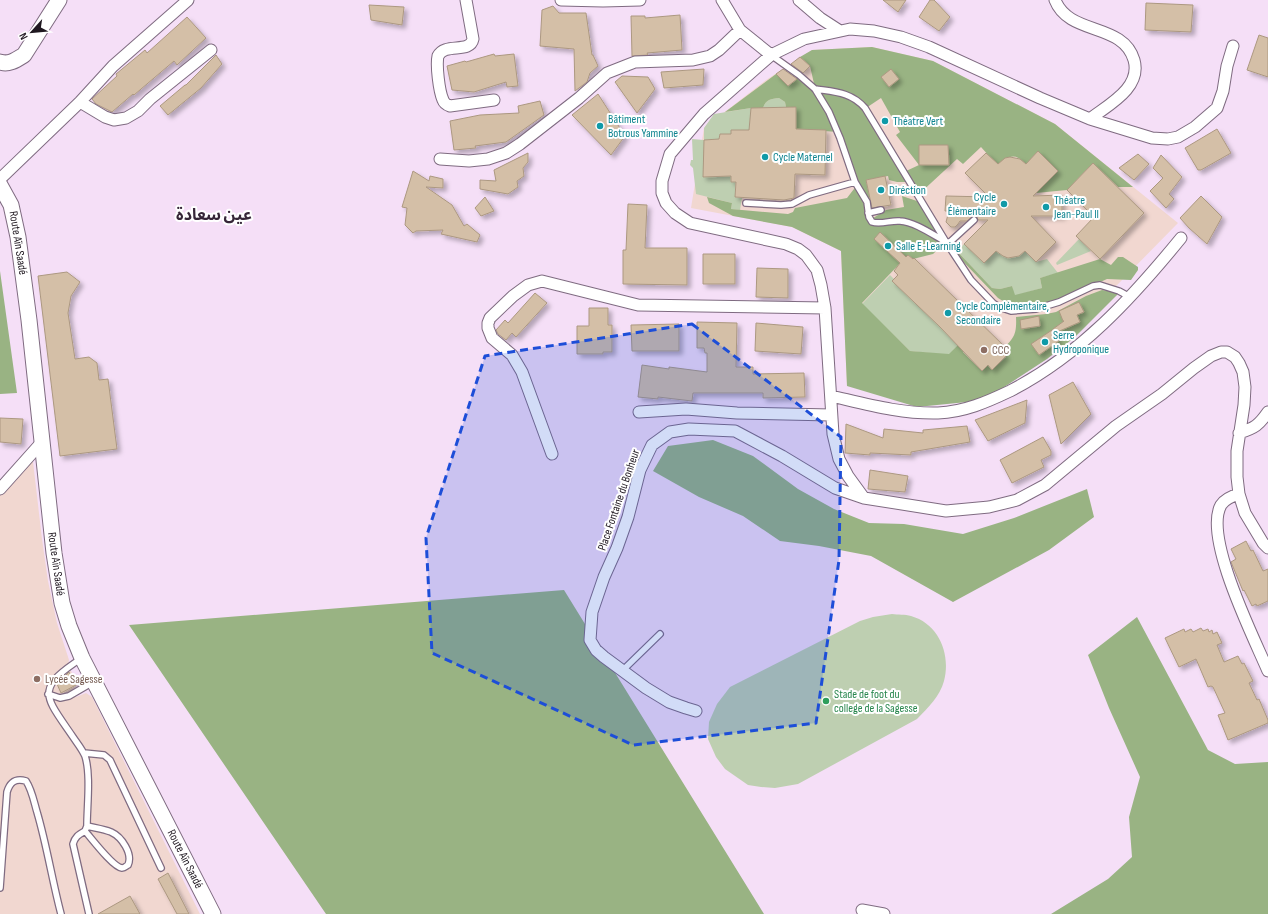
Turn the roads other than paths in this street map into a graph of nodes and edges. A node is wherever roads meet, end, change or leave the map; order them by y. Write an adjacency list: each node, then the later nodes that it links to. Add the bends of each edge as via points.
1 (59, 0): 14 (street, via 24,55 15,61)
2 (188, 0): 17 (street, via 113,66)
3 (466, 0): 16 (street, via 473,42 467,47 440,52 437,59 443,100 450,106)
4 (561, 0): 5 (street)
5 (640, 0)
6 (722, 0): 9 (street)
7 (798, 0): 10 (street)
8 (1054, 1): 18 (street, via 1062,13 1072,21 1113,36 1132,52 1135,64 1130,86 1118,99)
9 (740, 30): 13 (street); 19 (street, via 710,56 693,60 635,62 608,73 506,153 488,159 469,161)
10 (840, 31): 13 (street, via 804,40); 18 (street, via 874,31 901,37)
11 (1233, 46): 18 (street, via 1217,108 1195,127 1178,137 1152,138)
12 (211, 50): 17 (street, via 138,111 126,118 114,120 105,117)
13 (771, 55): 15 (lane); 30 (street, via 704,114 670,154 662,181 662,193 675,214 690,223 786,244 798,249 817,270)
14 (0, 62)
15 (815, 89): 21 (lane, via 829,112); 28 (lane, via 852,97 866,108)
16 (494, 100)
17 (80, 102): 20 (street)
18 (1090, 119)
19 (440, 159)
20 (0, 179)
21 (855, 182): 23 (lane, via 809,195 792,204); 25 (lane, via 867,202)
22 (0, 185): 36 (street, Route Aïn Saadé, via 11,205 18,237)
23 (746, 203)
24 (881, 210): 25 (lane)
25 (868, 213): 28 (lane, via 870,220 875,223 900,221 919,227)
26 (974, 220): 28 (lane, via 950,242)
27 (1181, 238): 29 (street)
28 (946, 242): 29 (lane, via 983,294 999,307 1011,311 1036,310 1100,285)
29 (1130, 297): 31 (street, via 1056,364 1038,376 976,406 937,413 892,410)
30 (825, 308): 31 (street); 37 (street, via 638,305 542,281 528,285 490,318 488,328 492,338 512,355 522,372)
31 (831, 396): 34 (street)
32 (638, 412): 34 (street, via 686,410)
33 (1268, 412): 35 (street, via 1260,424)
34 (831, 415): 40 (street, via 839,459)
35 (1240, 433): 39 (street, via 1237,477); 40 (street, Place Fontaine du Bonheur, via 1245,388 1243,372 1234,357 1227,352 1221,352 1211,356 1116,426 1045,485 1017,500 989,507 946,510)
36 (42, 442): 38 (street); 43 (street, Route Aïn Saadé, via 62,603)
37 (552, 454)
38 (0, 489)
39 (1239, 494): 41 (street, via 1245,513); 44 (street, via 1228,498 1221,506 1218,519 1220,547 1245,620)
40 (864, 498): 45 (street, Place Fontaine du Bonheur, via 835,488 734,431 689,429 670,432 652,445 640,470 628,517 592,612 590,640 596,650)
41 (1268, 548)
42 (660, 634): 45 (lane)
43 (82, 658): 46 (street, Route Aïn Saadé); 47 (lane, via 64,669 49,687)
44 (1268, 671)
45 (622, 672): 48 (street, Place Fontaine du Bonheur, via 669,702)
46 (94, 681): 47 (lane, via 69,696 60,698); 56 (street, Route Aïn Saadé)
47 (48, 694): 49 (lane, via 54,709)
48 (696, 711)
49 (84, 753): 50 (lane, via 87,762 88,790); 51 (lane, via 104,755 110,760)
50 (86, 829): 50 (lane, via 109,859 123,868 128,865 129,853 112,832); 55 (lane, via 75,838 73,844)
51 (161, 868)
52 (0, 888): 54 (lane, via 7,792 12,782 26,781 45,839)
53 (862, 910): 57 (street)
54 (61, 914)
55 (89, 914)
56 (213, 914)
57 (884, 914)

